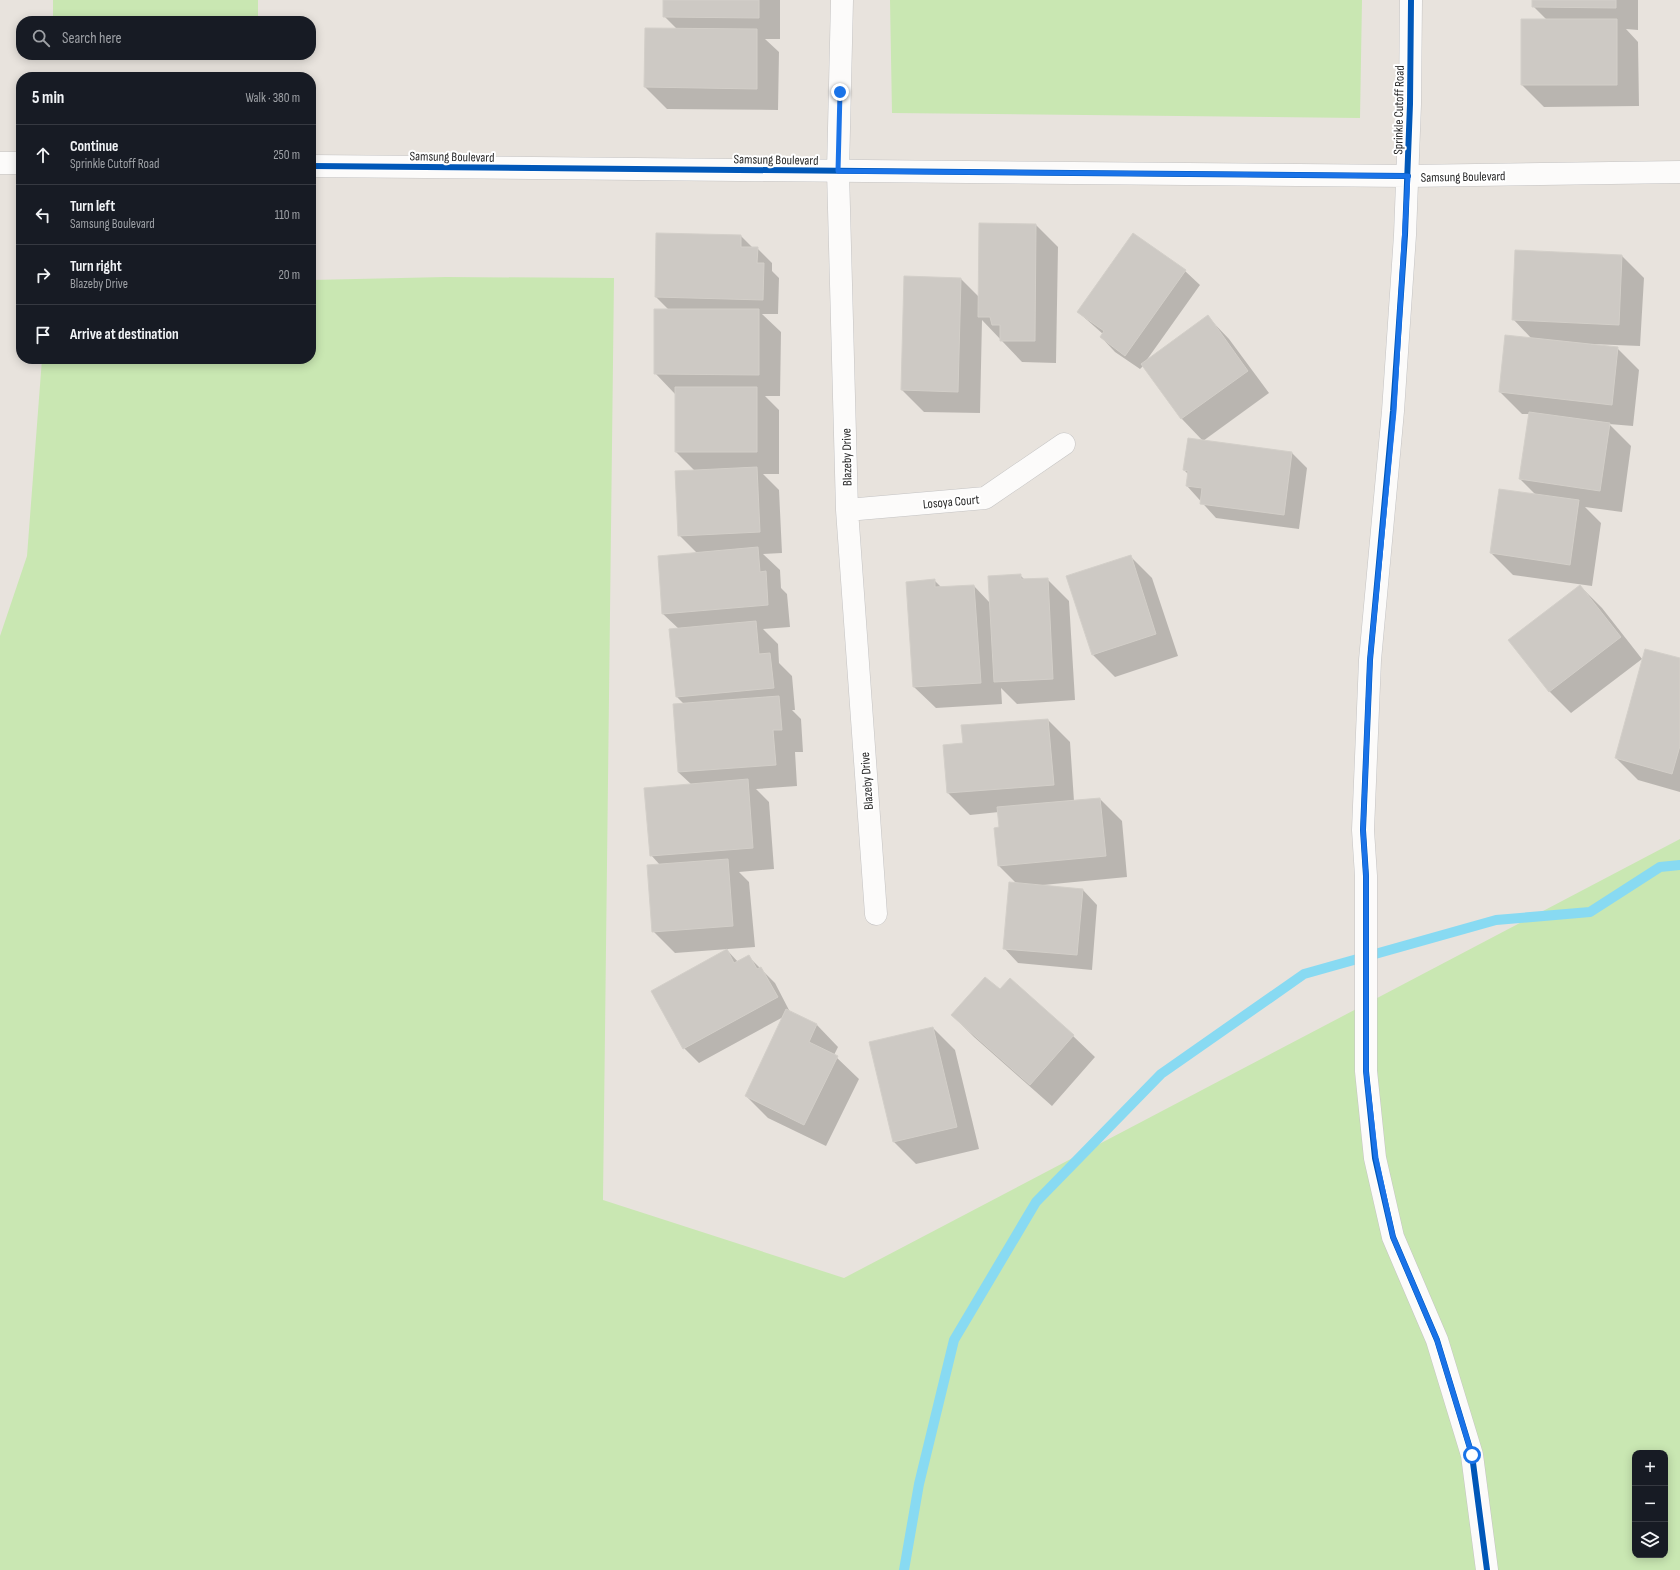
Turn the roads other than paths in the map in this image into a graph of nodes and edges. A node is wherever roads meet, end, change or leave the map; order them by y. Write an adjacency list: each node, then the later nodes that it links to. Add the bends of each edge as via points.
1 (842, 0): 6 (street, Blazeby Drive)
2 (1411, 0): 8 (street, Sprinkle Cutoff Road)
3 (0, 163): 4 (street)
4 (16, 163)
5 (316, 166): 6 (street, Samsung Boulevard)
6 (838, 171): 8 (street, Samsung Boulevard); 10 (street, Blazeby Drive)
7 (1680, 172): 8 (street, Samsung Boulevard)
8 (1408, 176): 12 (street, Sprinkle Cutoff Road, via 1394,411 1370,660 1363,830 1366,876 1366,1071 1376,1158 1393,1237 1437,1340 1472,1455)
9 (1064, 444): 10 (street, Losoya Court, via 985,498)
10 (847, 510): 11 (street, Blazeby Drive)
11 (876, 914)
12 (1487, 1570)

